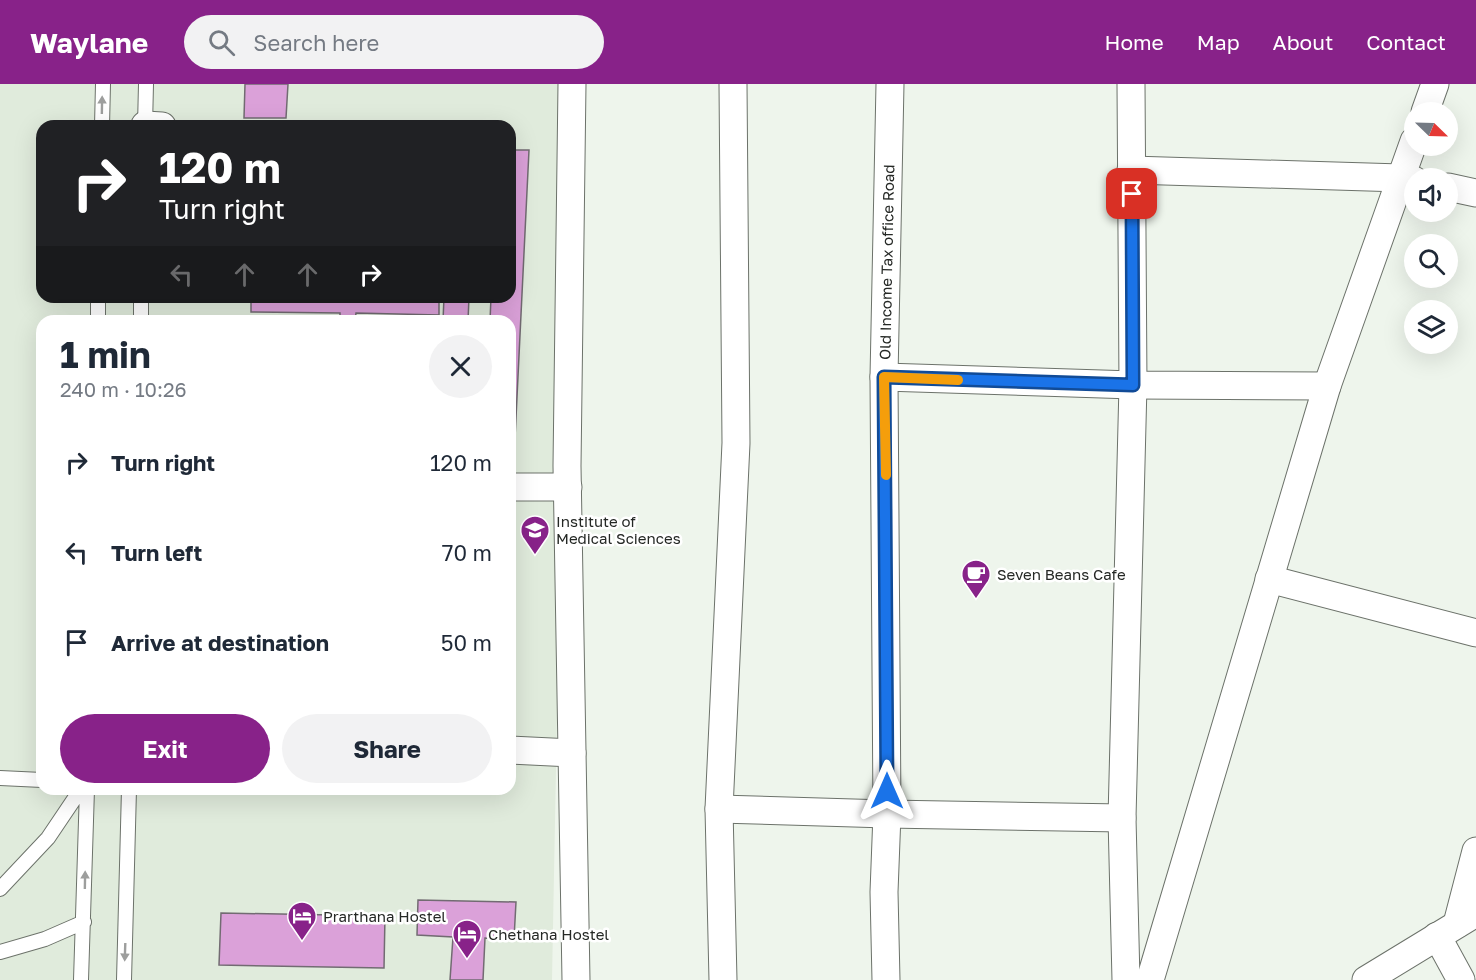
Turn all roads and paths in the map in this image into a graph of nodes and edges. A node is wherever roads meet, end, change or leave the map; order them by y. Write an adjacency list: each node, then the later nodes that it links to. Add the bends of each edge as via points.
1 (103, 84): 9 (lane, one-way to 1)
2 (146, 84): 10 (lane)
3 (572, 84): 20 (street)
4 (733, 84): 30 (street, via 736,443)
5 (890, 84): 16 (street, Old Income Tax office Road)
6 (1131, 84): 11 (street)
7 (1435, 84): 8 (street)
8 (1429, 102)
9 (102, 120)
10 (145, 120)
11 (1131, 170): 12 (street); 17 (street)
12 (1404, 179)
13 (1404, 189): 18 (street)
14 (1458, 189): 15 (street)
15 (1476, 193)
16 (884, 377): 17 (street); 31 (street, Old Income Tax office Road)
17 (1133, 385): 18 (street); 32 (street)
18 (1327, 387): 21 (street)
19 (516, 487): 20 (street)
20 (568, 487): 24 (street)
21 (1269, 579): 22 (street); 44 (street)
22 (1476, 633)
23 (516, 750): 24 (street)
24 (572, 753): 40 (street)
25 (0, 778): 26 (lane)
26 (36, 780)
27 (77, 795): 34 (lane, via 48,838)
28 (87, 795): 35 (lane, one-way to 28)
29 (129, 795): 39 (lane, one-way to 39)
30 (719, 809): 31 (street); 41 (street)
31 (887, 814): 32 (street); 42 (street, Old Income Tax office Road)
32 (1122, 818): 43 (street)
33 (1476, 851): 36 (street)
34 (0, 889)
35 (84, 922): 37 (lane); 38 (lane)
36 (1457, 924): 45 (street); 46 (street)
37 (0, 952)
38 (81, 980)
39 (124, 980)
40 (576, 980)
41 (723, 980)
42 (886, 980)
43 (1126, 980)
44 (1150, 980)
45 (1366, 980)
46 (1461, 980)

